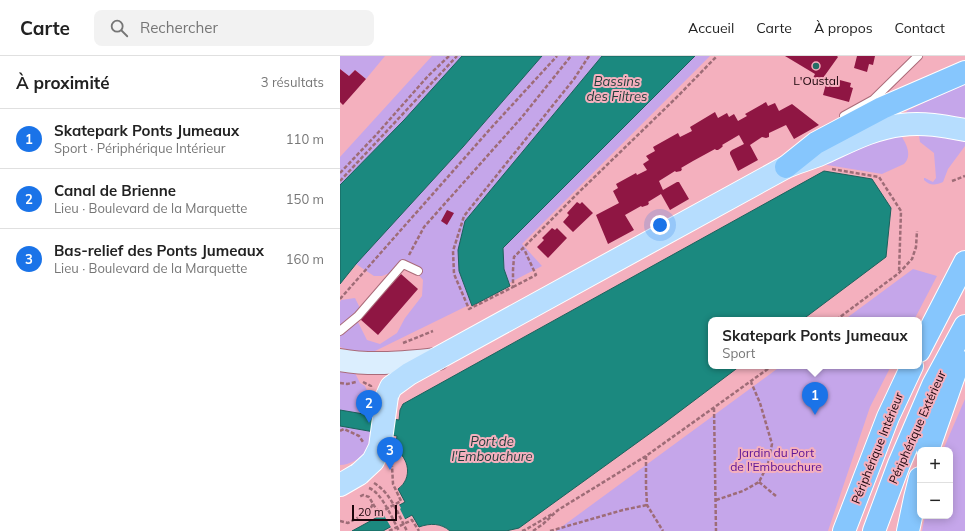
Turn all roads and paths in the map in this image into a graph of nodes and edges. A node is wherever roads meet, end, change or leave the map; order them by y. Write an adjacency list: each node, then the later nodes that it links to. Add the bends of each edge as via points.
1 (449, 56): 13 (path)
2 (457, 56): 15 (path)
3 (557, 56): 24 (path)
4 (571, 56): 20 (path, via 522,117 424,227)
5 (589, 56): 23 (path, via 574,79 464,216 453,251 454,274 469,309)
6 (717, 56): 18 (path)
7 (918, 56): 9 (lane, via 873,100)
8 (965, 72): 11 (highway, via 882,108 816,142)
9 (835, 121)
10 (965, 130): 11 (main road, via 939,125 900,125 851,140)
11 (786, 167): 30 (main road)
12 (826, 168): 22 (path, via 879,177 901,212)
13 (340, 172)
14 (965, 176): 16 (path)
15 (340, 180)
16 (952, 181)
17 (917, 231): 22 (path, via 912,259)
18 (524, 249): 23 (path, via 514,257); 23 (path, via 536,276)
19 (965, 262): 28 (highway)
20 (403, 264): 21 (lane); 27 (lane, via 358,316)
21 (418, 271)
22 (899, 273): 25 (path)
23 (513, 287)
24 (340, 299)
25 (842, 317)
26 (965, 326): 63 (highway, Périphérique Extérieur, via 934,385 899,464)
27 (340, 331)
28 (922, 345)
29 (965, 345): 40 (highway)
30 (438, 359): 31 (main road, via 368,364); 36 (main road)
31 (340, 360)
32 (768, 369): 34 (path)
33 (911, 369): 62 (highway, Périphérique Intérieur, via 888,417)
34 (751, 382): 37 (path); 43 (path, via 772,444 768,464)
35 (340, 383): 36 (path, via 364,382)
36 (380, 393): 45 (main road, bridge, via 380,447)
37 (714, 408): 41 (path); 48 (path)
38 (340, 430): 39 (path, via 344,429 359,436)
39 (367, 444)
40 (929, 447)
41 (646, 456): 50 (path); 51 (path)
42 (392, 465): 49 (path, via 393,484 401,501 379,513)
43 (759, 482): 47 (path); 48 (path, via 743,491)
44 (918, 483): 64 (highway)
45 (364, 484): 46 (main road); 49 (path); 54 (path, bridge, via 379,495); 55 (path, bridge, via 382,487)
46 (340, 485)
47 (776, 496)
48 (716, 500): 61 (path)
49 (373, 504): 52 (path, via 369,511 359,518 348,523)
50 (647, 505): 59 (path); 60 (path)
51 (558, 510): 57 (path); 58 (path)
52 (340, 521)
53 (389, 531): 56 (path, via 412,520)
54 (398, 531)
55 (407, 531)
56 (419, 531)
57 (522, 531)
58 (533, 531)
59 (550, 531)
60 (663, 531)
61 (716, 531)
62 (844, 531)
63 (874, 531)
64 (908, 531)

